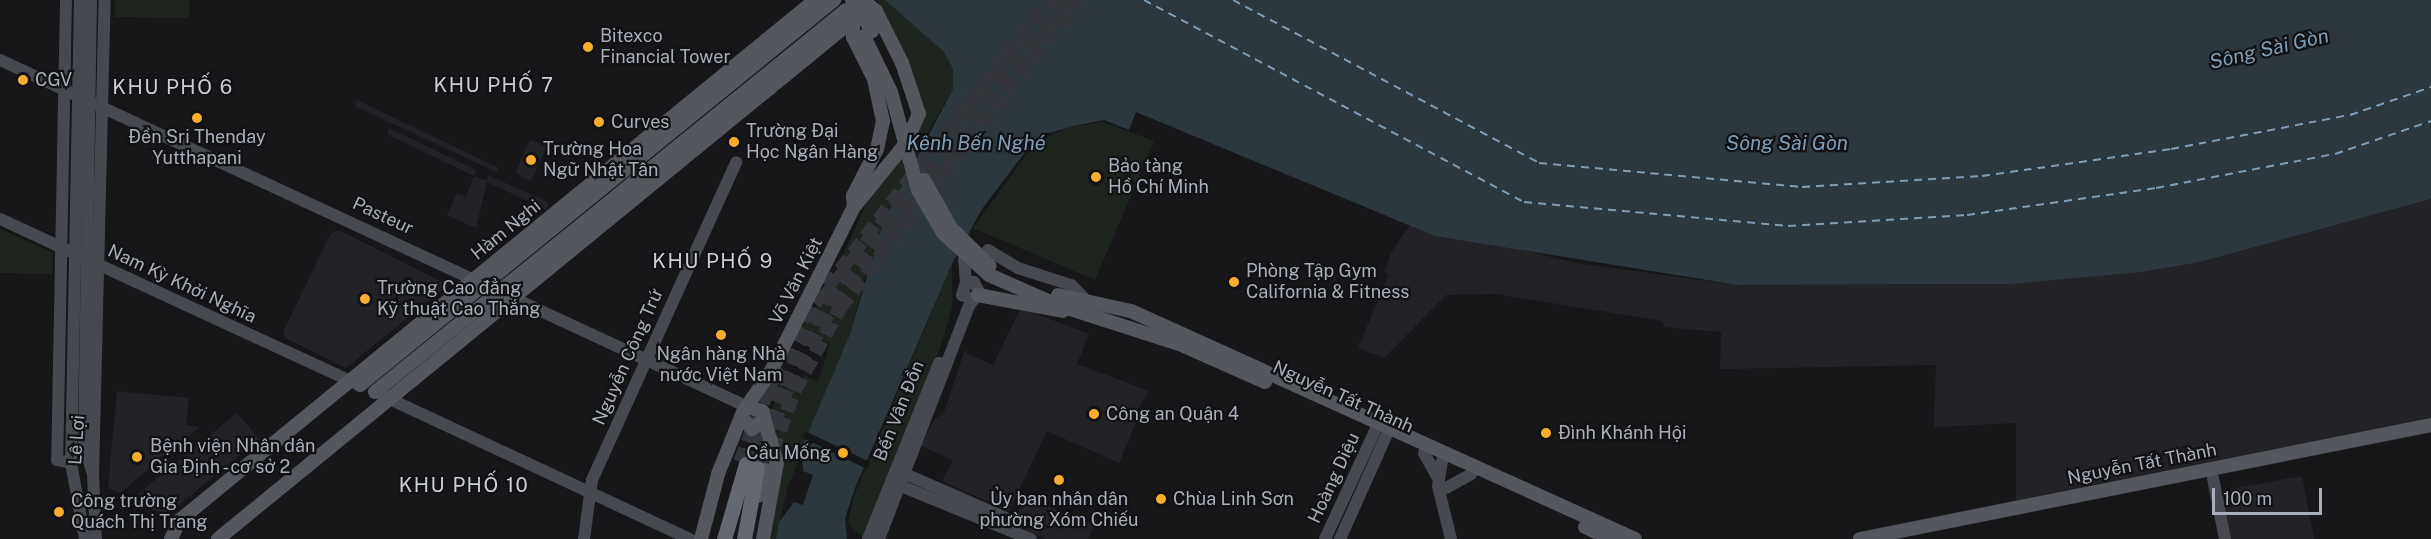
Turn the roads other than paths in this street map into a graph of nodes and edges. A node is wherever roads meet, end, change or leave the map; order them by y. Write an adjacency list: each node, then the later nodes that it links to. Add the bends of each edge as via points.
1 (66, 0): 11 (street, Lê Lợi)
2 (80, 0): 12 (street, Lê Lợi)
3 (91, 0): 12 (street, Lê Lợi)
4 (105, 0): 13 (street, Lê Lợi)
5 (815, 0): 14 (main road, Hàm Nghi)
6 (834, 0): 14 (main road, Hàm Nghi)
7 (868, 4): 17 (main road, Võ Văn Kiệt, via 907,73 919,114 906,143)
8 (847, 7): 9 (main road); 9 (main road); 15 (main road); 17 (main road, Võ Văn Kiệt, via 853,37 874,79 883,121 877,149 853,196)
9 (868, 33): 28 (main road, bridge, via 885,76 913,178 935,223 989,275)
10 (0, 60): 11 (street, Pasteur)
11 (64, 90): 12 (street, Pasteur); 21 (street, Lê Lợi)
12 (84, 99): 13 (street, Pasteur); 22 (street, Lê Lợi)
13 (103, 108): 23 (street, Lê Lợi); 24 (street, Pasteur)
14 (666, 130): 15 (main road); 18 (main road, Hàm Nghi)
15 (692, 144): 20 (main road); 26 (main road)
16 (736, 162): 31 (street, Nguyễn Công Trứ)
17 (854, 207): 35 (main road, Võ Văn Kiệt, via 771,371)
18 (569, 209): 20 (main road); 24 (main road, Hàm Nghi)
19 (0, 219): 21 (street, Nam Kỳ Khởi Nghĩa)
20 (591, 219): 25 (main road)
21 (62, 249): 22 (street, Nam Kỳ Khởi Nghĩa); 40 (street, Lê Lợi, via 57,460)
22 (81, 258): 23 (street, Nam Kỳ Khởi Nghĩa); 40 (street, Lê Lợi); 45 (street, Lê Lợi, via 84,445)
23 (100, 266): 32 (street, Nam Kỳ Khởi Nghĩa); 45 (street, Lê Lợi)
24 (481, 281): 25 (street, Pasteur); 32 (main road, Hàm Nghi); 32 (main road, Hàm Nghi, via 390,361)
25 (502, 291): 26 (street, Pasteur); 33 (main road)
26 (516, 297): 31 (street, Pasteur); 34 (main road)
27 (971, 297): 29 (street, Nguyễn Tất Thành, via 977,284 966,282 965,255 983,248 1076,288); 30 (main road, via 1056,312); 42 (street, Bến Vân Đồn)
28 (1057, 299): 29 (main road, Nguyễn Tất Thành); 30 (main road, Nguyễn Tất Thành)
29 (1087, 301): 37 (main road, Nguyễn Tất Thành, via 1131,311)
30 (1073, 309): 37 (main road, Nguyễn Tất Thành, via 1182,345)
31 (646, 362): 35 (street, Pasteur); 48 (street, Nguyễn Công Trứ)
32 (355, 383): 33 (street, Nam Kỳ Khởi Nghĩa); 53 (main road, Hàm Nghi, via 180,520)
33 (375, 392): 34 (street, Nam Kỳ Khởi Nghĩa)
34 (388, 398): 48 (street); 54 (main road)
35 (754, 414): 57 (main road, Võ Văn Kiệt, via 717,474); 60 (main road, Võ Văn Kiệt, via 777,476)
36 (2431, 425): 43 (main road, Nguyễn Tất Thành)
37 (1383, 430): 39 (main road, Nguyễn Tất Thành); 64 (street, Hoàng Diệu); 65 (street, Hoàng Diệu); 69 (main road, Nguyễn Tất Thành)
38 (2431, 433): 43 (main road)
39 (1424, 453): 41 (main road, Nguyễn Tất Thành); 47 (street)
40 (71, 463): 51 (street)
41 (1447, 463): 44 (main road, Nguyễn Tất Thành); 47 (street)
42 (899, 471): 46 (street, Bến Vân Đồn); 49 (street, via 1008,519)
43 (2213, 473): 50 (main road, Nguyễn Tất Thành); 71 (street)
44 (1471, 474): 47 (street); 68 (main road, Nguyễn Tất Thành)
45 (93, 476): 52 (street)
46 (894, 483): 49 (street, via 1001,531); 61 (street, Bến Vân Đồn); 62 (street, Bến Vân Đồn)
47 (1442, 483): 66 (street); 67 (street)
48 (589, 492): 55 (street, Nguyễn Công Trứ); 56 (street)
49 (1010, 529): 63 (street)
50 (1899, 537): 70 (main road, Nguyễn Tất Thành)
51 (85, 539)
52 (96, 539)
53 (171, 539)
54 (218, 539)
55 (584, 539)
56 (690, 539)
57 (701, 539)
58 (724, 539): 59 (highway, via 752,466)
59 (744, 539)
60 (763, 539)
61 (868, 539)
62 (879, 539)
63 (1031, 539)
64 (1325, 539)
65 (1340, 539)
66 (1451, 539)
67 (1459, 539)
68 (1611, 539)
69 (1635, 539)
70 (1860, 539)
71 (2224, 539)

